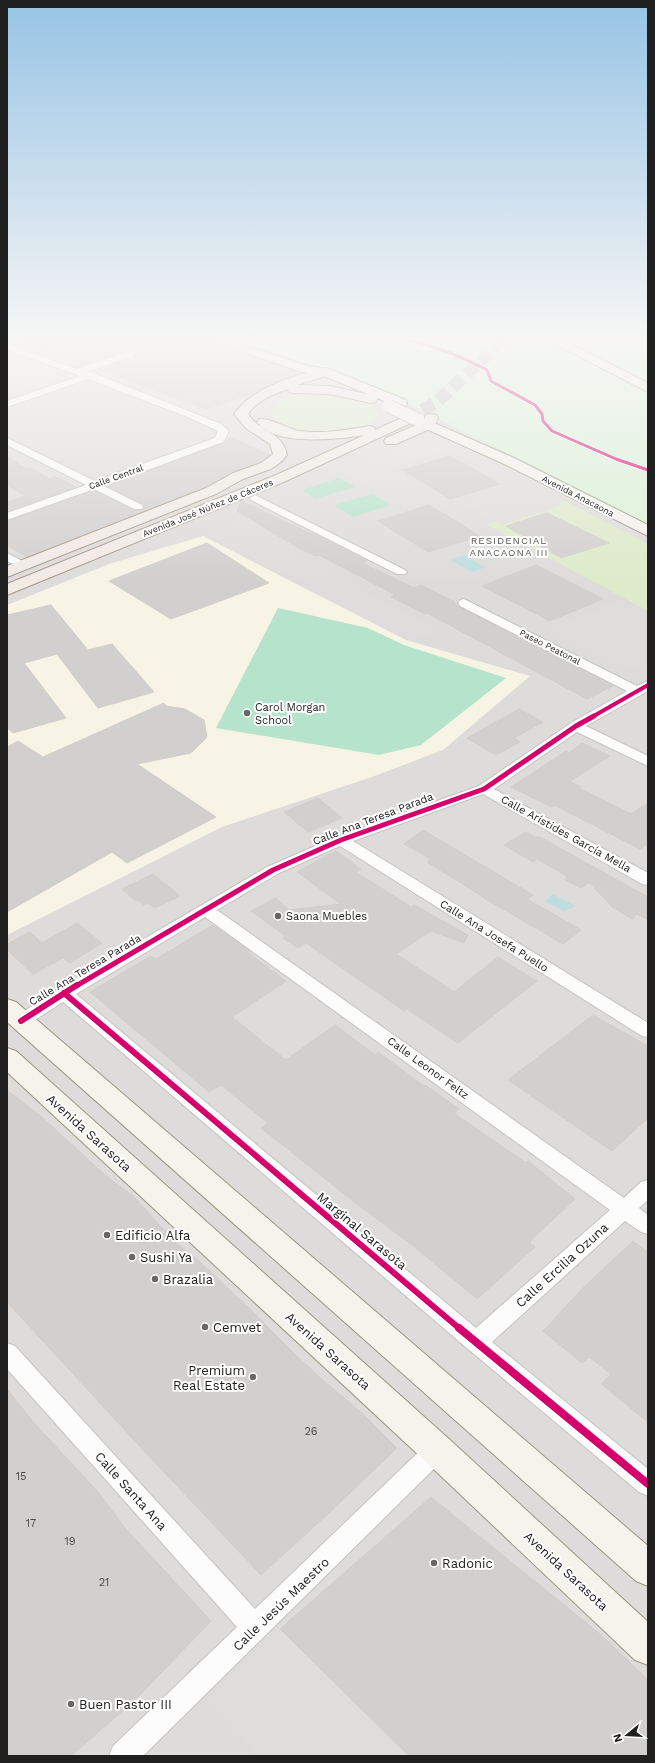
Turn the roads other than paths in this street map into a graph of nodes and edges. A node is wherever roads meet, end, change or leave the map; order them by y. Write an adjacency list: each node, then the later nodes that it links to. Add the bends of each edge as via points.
1 (201, 419): 10 (street, Calle Central, via 223,430 219,440)
2 (244, 419): 11 (main road, via 257,431 278,443 280,455 270,464 238,476)
3 (261, 419): 8 (main road, via 273,429 288,434 314,436)
4 (403, 419): 8 (main road, Avenida José Núñez de Cáceres)
5 (406, 419): 18 (main road, Avenida José Núñez de Cáceres, via 281,478)
6 (407, 419): 12 (main road)
7 (420, 419): 15 (main road, Avenida Anacaona)
8 (369, 430): 11 (main road, Avenida José Núñez de Cáceres)
9 (7, 441): 10 (street)
10 (94, 485): 13 (street); 14 (street, Calle Central)
11 (210, 491): 16 (main road, Avenida José Núñez de Cáceres)
12 (255, 498): 18 (main road, via 169,532); 21 (street)
13 (138, 508)
14 (7, 517)
15 (648, 531)
16 (50, 554): 18 (main road); 19 (main road, Avenida José Núñez de Cáceres)
17 (7, 556): 19 (street)
18 (72, 563): 22 (main road, Avenida José Núñez de Cáceres)
19 (22, 565): 20 (main road, Avenida José Núñez de Cáceres)
20 (7, 572)
21 (401, 572)
22 (7, 590)
23 (464, 602): 24 (street, Paseo Peatonal)
24 (642, 688): 25 (street, Calle Ana Teresa Parada)
25 (576, 726): 26 (street); 27 (street, Calle Ana Teresa Parada)
26 (648, 762)
27 (484, 789): 28 (street, Calle Ana Teresa Parada); 29 (street, Calle Arístides García Mella)
28 (341, 840): 30 (street, Calle Ana Teresa Parada, via 273,870); 33 (street, Calle Ana Josefa Puello)
29 (648, 880)
30 (207, 910): 31 (street, Calle Ana Teresa Parada); 36 (street, Calle Leonor Feltz)
31 (64, 993): 32 (street, Calle Ana Teresa Parada); 38 (street, Marginal Sarasota)
32 (14, 1014): 42 (main road)
33 (648, 1031)
34 (7, 1058): 40 (main road, Avenida Sarasota)
35 (648, 1188): 36 (street, Calle Ercilia Ozuna)
36 (625, 1209): 37 (street, Calle Leonor Feltz); 38 (street, Calle Ercilia Ozuna)
37 (648, 1226)
38 (476, 1342): 41 (street, Marginal Sarasota)
39 (7, 1354): 43 (street, Calle Santa Ana)
40 (437, 1450): 43 (street, Calle Jesús Maestro); 44 (main road, Avenida Sarasota)
41 (648, 1484)
42 (648, 1569)
43 (255, 1628): 45 (street, Calle Jesús Maestro)
44 (648, 1647)
45 (124, 1756)

